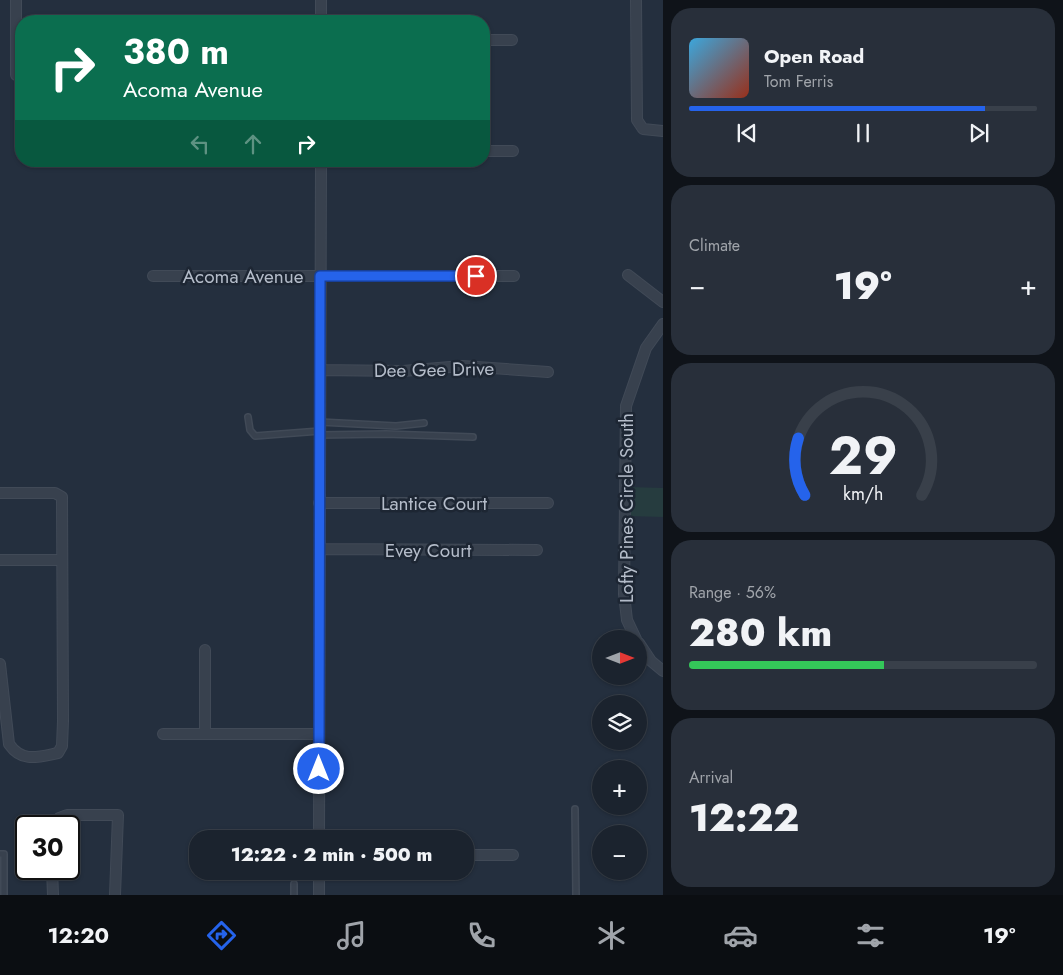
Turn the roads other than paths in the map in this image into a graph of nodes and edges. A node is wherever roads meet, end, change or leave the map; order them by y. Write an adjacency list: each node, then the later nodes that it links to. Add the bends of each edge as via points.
1 (16, 0): 4 (street)
2 (321, 0): 5 (street)
3 (636, 0): 8 (street, via 637,120 643,129)
4 (18, 15)
5 (321, 15)
6 (490, 40): 7 (street)
7 (512, 40)
8 (663, 131)
9 (490, 151): 10 (street)
10 (513, 151)
11 (321, 167): 14 (street)
12 (628, 275): 16 (street)
13 (153, 276): 14 (street, Acoma Avenue)
14 (320, 276): 15 (street, Acoma Avenue); 18 (street)
15 (514, 276)
16 (663, 302)
17 (663, 324): 31 (street, Lofty Pines Circle South, via 646,348 626,406 624,594 627,620)
18 (320, 370): 19 (street, Dee Gee Drive, via 403,371 462,366); 22 (street)
19 (548, 372)
20 (248, 417): 22 (lane, via 250,430 255,436)
21 (424, 423): 22 (lane)
22 (320, 429): 23 (lane); 26 (street)
23 (473, 437)
24 (0, 493): 30 (street, via 55,493 62,497)
25 (548, 503): 26 (street, Lantice Court)
26 (319, 504): 27 (street)
27 (320, 549): 28 (street, Evey Court); 38 (street)
28 (537, 550)
29 (0, 560): 30 (street)
30 (62, 560): 34 (street, via 63,721 62,746 58,754 27,758 15,752 10,744)
31 (632, 630)
32 (205, 650): 37 (street)
33 (648, 655): 35 (street)
34 (0, 664)
35 (663, 671)
36 (163, 734): 37 (street)
37 (205, 734): 38 (street)
38 (319, 734): 41 (street)
39 (575, 809): 54 (lane)
40 (80, 815): 51 (street, via 118,815)
41 (319, 830)
42 (0, 854): 48 (lane, via 4,854)
43 (474, 855): 44 (street)
44 (513, 855)
45 (52, 880): 50 (street)
46 (319, 880): 53 (street)
47 (294, 884): 52 (lane)
48 (2, 886): 49 (lane)
49 (4, 895)
50 (53, 895)
51 (115, 895)
52 (294, 895)
53 (319, 895)
54 (576, 895)

